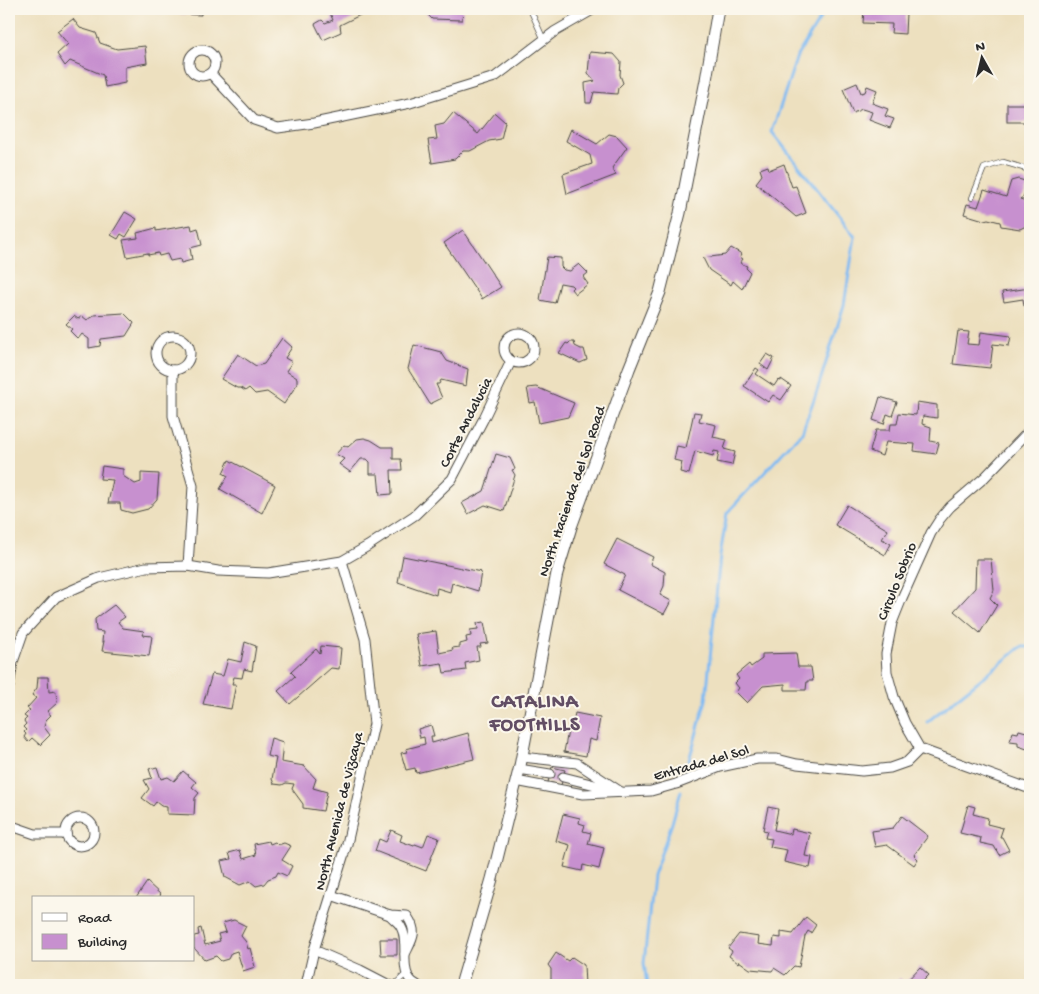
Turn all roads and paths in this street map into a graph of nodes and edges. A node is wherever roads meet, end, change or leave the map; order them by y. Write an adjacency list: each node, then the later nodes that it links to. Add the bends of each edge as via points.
1 (530, 9): 4 (lane)
2 (594, 9): 4 (street)
3 (718, 9): 15 (street, North Hacienda del Sol Road, via 680,213 660,292 571,527 557,573)
4 (544, 40): 5 (street, via 495,77 410,102 278,128 254,120)
5 (211, 74)
6 (1030, 170): 7 (lane, via 1003,162 984,168)
7 (972, 198)
8 (511, 361): 11 (street, Corte Andalucia, via 452,478 415,515)
9 (173, 370): 12 (street, via 173,416 193,486)
10 (1030, 430): 14 (street, Circulo Sobrio, via 940,519 892,623 886,672 905,723)
11 (342, 561): 12 (street, via 268,572 218,571); 23 (street, North Avenida de Vizcaya, via 365,639 374,724 347,844)
12 (188, 566): 13 (street, via 146,567 118,573 98,578 56,597 23,633)
13 (9, 686)
14 (920, 749): 19 (street); 20 (street, Entrada del Sol, via 907,762 890,768 862,771 757,759 720,767 676,784)
15 (521, 763): 16 (street); 18 (street, North Hacienda del Sol Road); 20 (street, via 578,763)
16 (550, 774)
17 (563, 777): 20 (street)
18 (516, 781): 20 (street, Entrada del Sol, via 583,794); 30 (street, North Hacienda del Sol Road)
19 (1030, 788)
20 (621, 792)
21 (9, 825): 22 (street, via 35,834)
22 (66, 834)
23 (331, 895): 24 (street, North Avenida de Vizcaya); 25 (street, via 390,915 401,926 405,940)
24 (314, 950): 26 (street, North Avenida de Vizcaya); 27 (street)
25 (406, 974): 28 (lane); 29 (street)
26 (306, 985)
27 (389, 985)
28 (394, 985)
29 (417, 985)
30 (461, 985)

